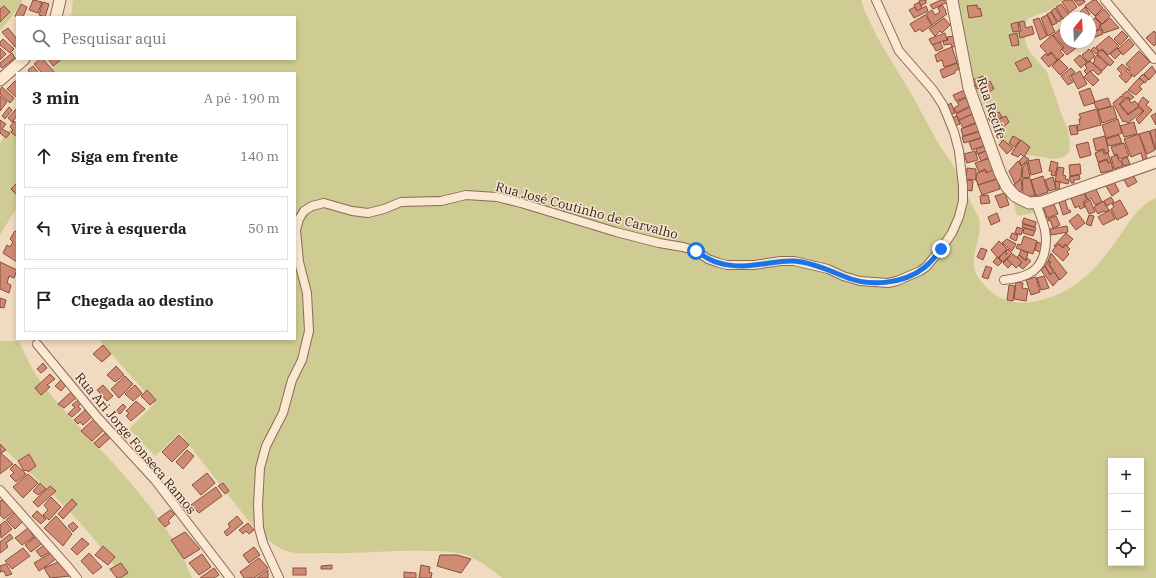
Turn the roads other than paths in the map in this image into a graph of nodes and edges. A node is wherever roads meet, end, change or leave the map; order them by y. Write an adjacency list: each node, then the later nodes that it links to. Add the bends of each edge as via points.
1 (60, 0): 5 (street)
2 (876, 0): 16 (street, Rua José Coutinho de Carvalho, via 899,51 933,90 943,106 959,151 963,186 959,216 941,249 926,267 898,281 860,281 828,269 794,261 727,265 683,247 616,232 497,197 466,195 441,201 401,202 368,212 352,211 324,203 304,211 296,230 299,262 307,293 309,331 304,355 292,380 283,413 266,446 260,468 258,528)
3 (952, 0): 10 (street, Rua Recife, via 969,88 1000,173 1015,196 1024,202)
4 (1105, 0): 6 (street)
5 (56, 16)
6 (1155, 59)
7 (23, 60): 8 (street)
8 (0, 80)
9 (1156, 162): 10 (street, via 1057,198)
10 (1036, 203): 11 (street, via 1046,237 1041,261 1030,274)
11 (1004, 280)
12 (37, 344): 15 (street, Rua Ari Jorge Fonseca Ramos, via 98,418 155,480)
13 (0, 490): 14 (street)
14 (77, 578)
15 (230, 578)
16 (279, 578)

